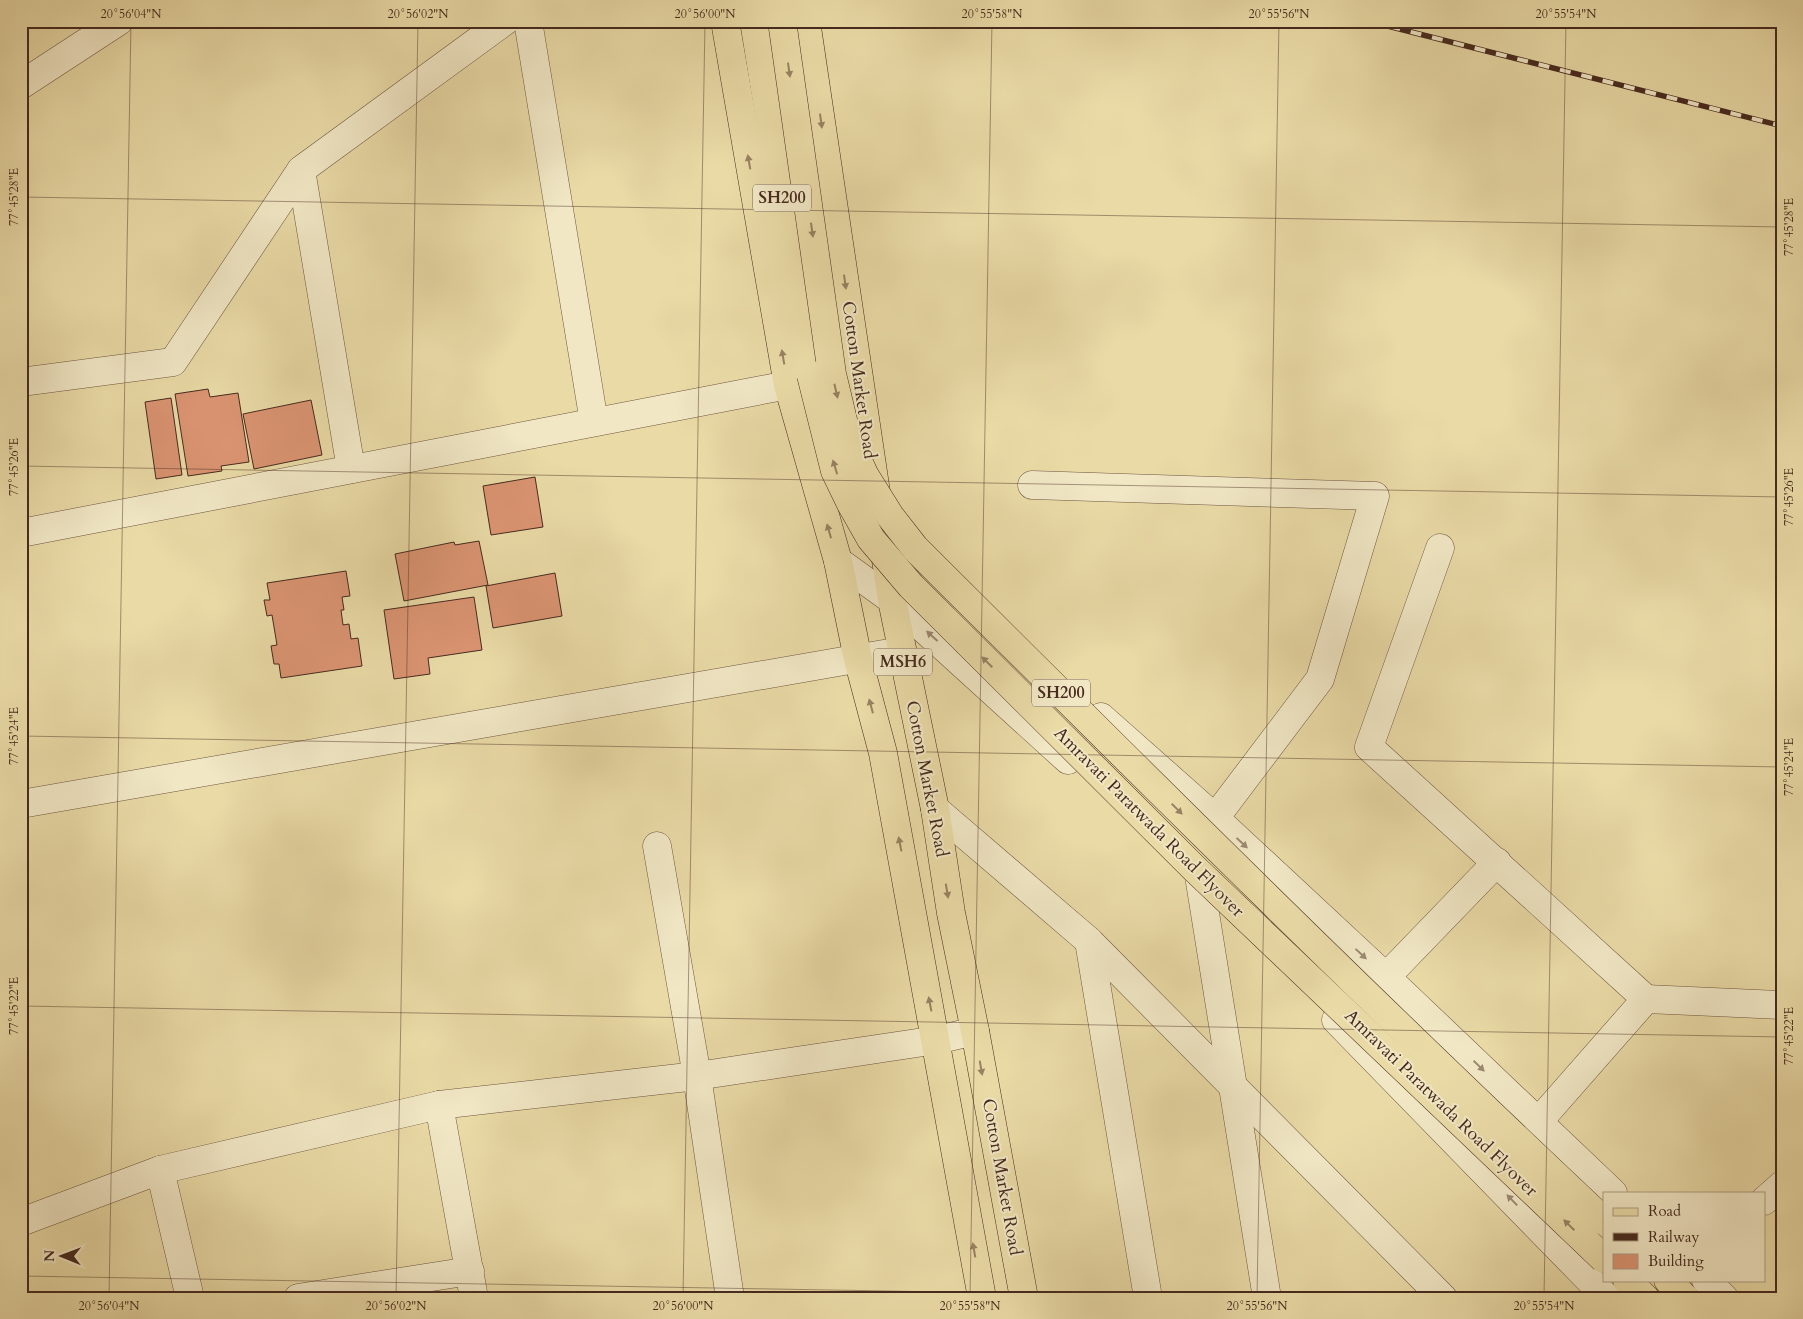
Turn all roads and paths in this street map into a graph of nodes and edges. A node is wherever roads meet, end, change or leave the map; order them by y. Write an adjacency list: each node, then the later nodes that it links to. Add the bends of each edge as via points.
1 (120, 21): 8 (street)
2 (505, 21): 9 (street)
3 (528, 21): 12 (street)
4 (725, 21): 10 (main road, MSH6, one-way to 4)
5 (754, 21): 10 (main road, Amravati Paratwada Road Flyover / SH200)
6 (782, 21): 43 (main road, Amravati Paratwada Road Flyover / SH200, one-way to 43, bridge, via 832,374 847,437 865,476 890,516 915,548 1196,827)
7 (806, 21): 17 (main road, Cotton Market Road / MSH6, one-way to 17)
8 (21, 85)
9 (301, 170): 11 (street, via 173,362); 13 (street)
10 (799, 380): 12 (street); 15 (main road, MSH6); 45 (main road, Amravati Paratwada Road Flyover / MSH6, one-way to 10, bridge, via 1195,869 911,586 871,539 850,502)
11 (21, 382)
12 (594, 422): 13 (street)
13 (351, 469): 16 (street)
14 (1032, 485): 25 (street, via 1374,496 1320,678)
15 (816, 487): 17 (street); 19 (main road, MSH6, one-way to 15)
16 (21, 533)
17 (882, 534): 20 (main road, Cotton Market Road / MSH6); 25 (street, via 1003,629)
18 (1440, 548): 27 (street, via 1369,747)
19 (838, 561): 20 (street); 22 (main road, MSH6)
20 (892, 600): 21 (main road, Cotton Market Road / MSH6); 28 (street, one-way to 20)
21 (901, 651): 22 (street); 24 (main road, Cotton Market Road / MSH6)
22 (858, 659): 23 (street); 34 (main road, MSH6, one-way to 22, via 883,753)
23 (21, 804)
24 (935, 809): 29 (street); 33 (main road, Cotton Market Road / MSH6, one-way to 33)
25 (1215, 818): 30 (street, one-way to 30)
26 (657, 846): 35 (street)
27 (1497, 862): 30 (street); 31 (street)
28 (1200, 882): 36 (street); 59 (street, one-way to 28)
29 (1089, 941): 36 (street); 56 (street)
30 (1386, 977): 38 (street, one-way to 38)
31 (1646, 999): 32 (street); 38 (street)
32 (1782, 1005)
33 (974, 1031): 34 (street); 55 (main road, Cotton Market Road / MSH6, one-way to 55)
34 (937, 1040): 35 (street); 54 (main road, MSH6, one-way to 34)
35 (697, 1076): 37 (street); 53 (street)
36 (1231, 1083): 57 (street); 58 (street)
37 (439, 1105): 39 (street); 46 (street)
38 (1538, 1122): 41 (street)
39 (160, 1170): 44 (street); 50 (street)
40 (1782, 1185): 42 (street)
41 (1612, 1192)
42 (1766, 1199)
43 (1603, 1220)
44 (21, 1222)
45 (1603, 1258)
46 (470, 1271): 51 (street); 52 (street)
47 (1629, 1282): 60 (main road)
48 (1670, 1282): 61 (main road)
49 (1708, 1282): 62 (street)
50 (190, 1298)
51 (298, 1298)
52 (474, 1298)
53 (730, 1298)
54 (982, 1298)
55 (1024, 1298)
56 (1148, 1298)
57 (1267, 1298)
58 (1443, 1298)
59 (1607, 1298)
60 (1645, 1298)
61 (1685, 1298)
62 (1724, 1298)

